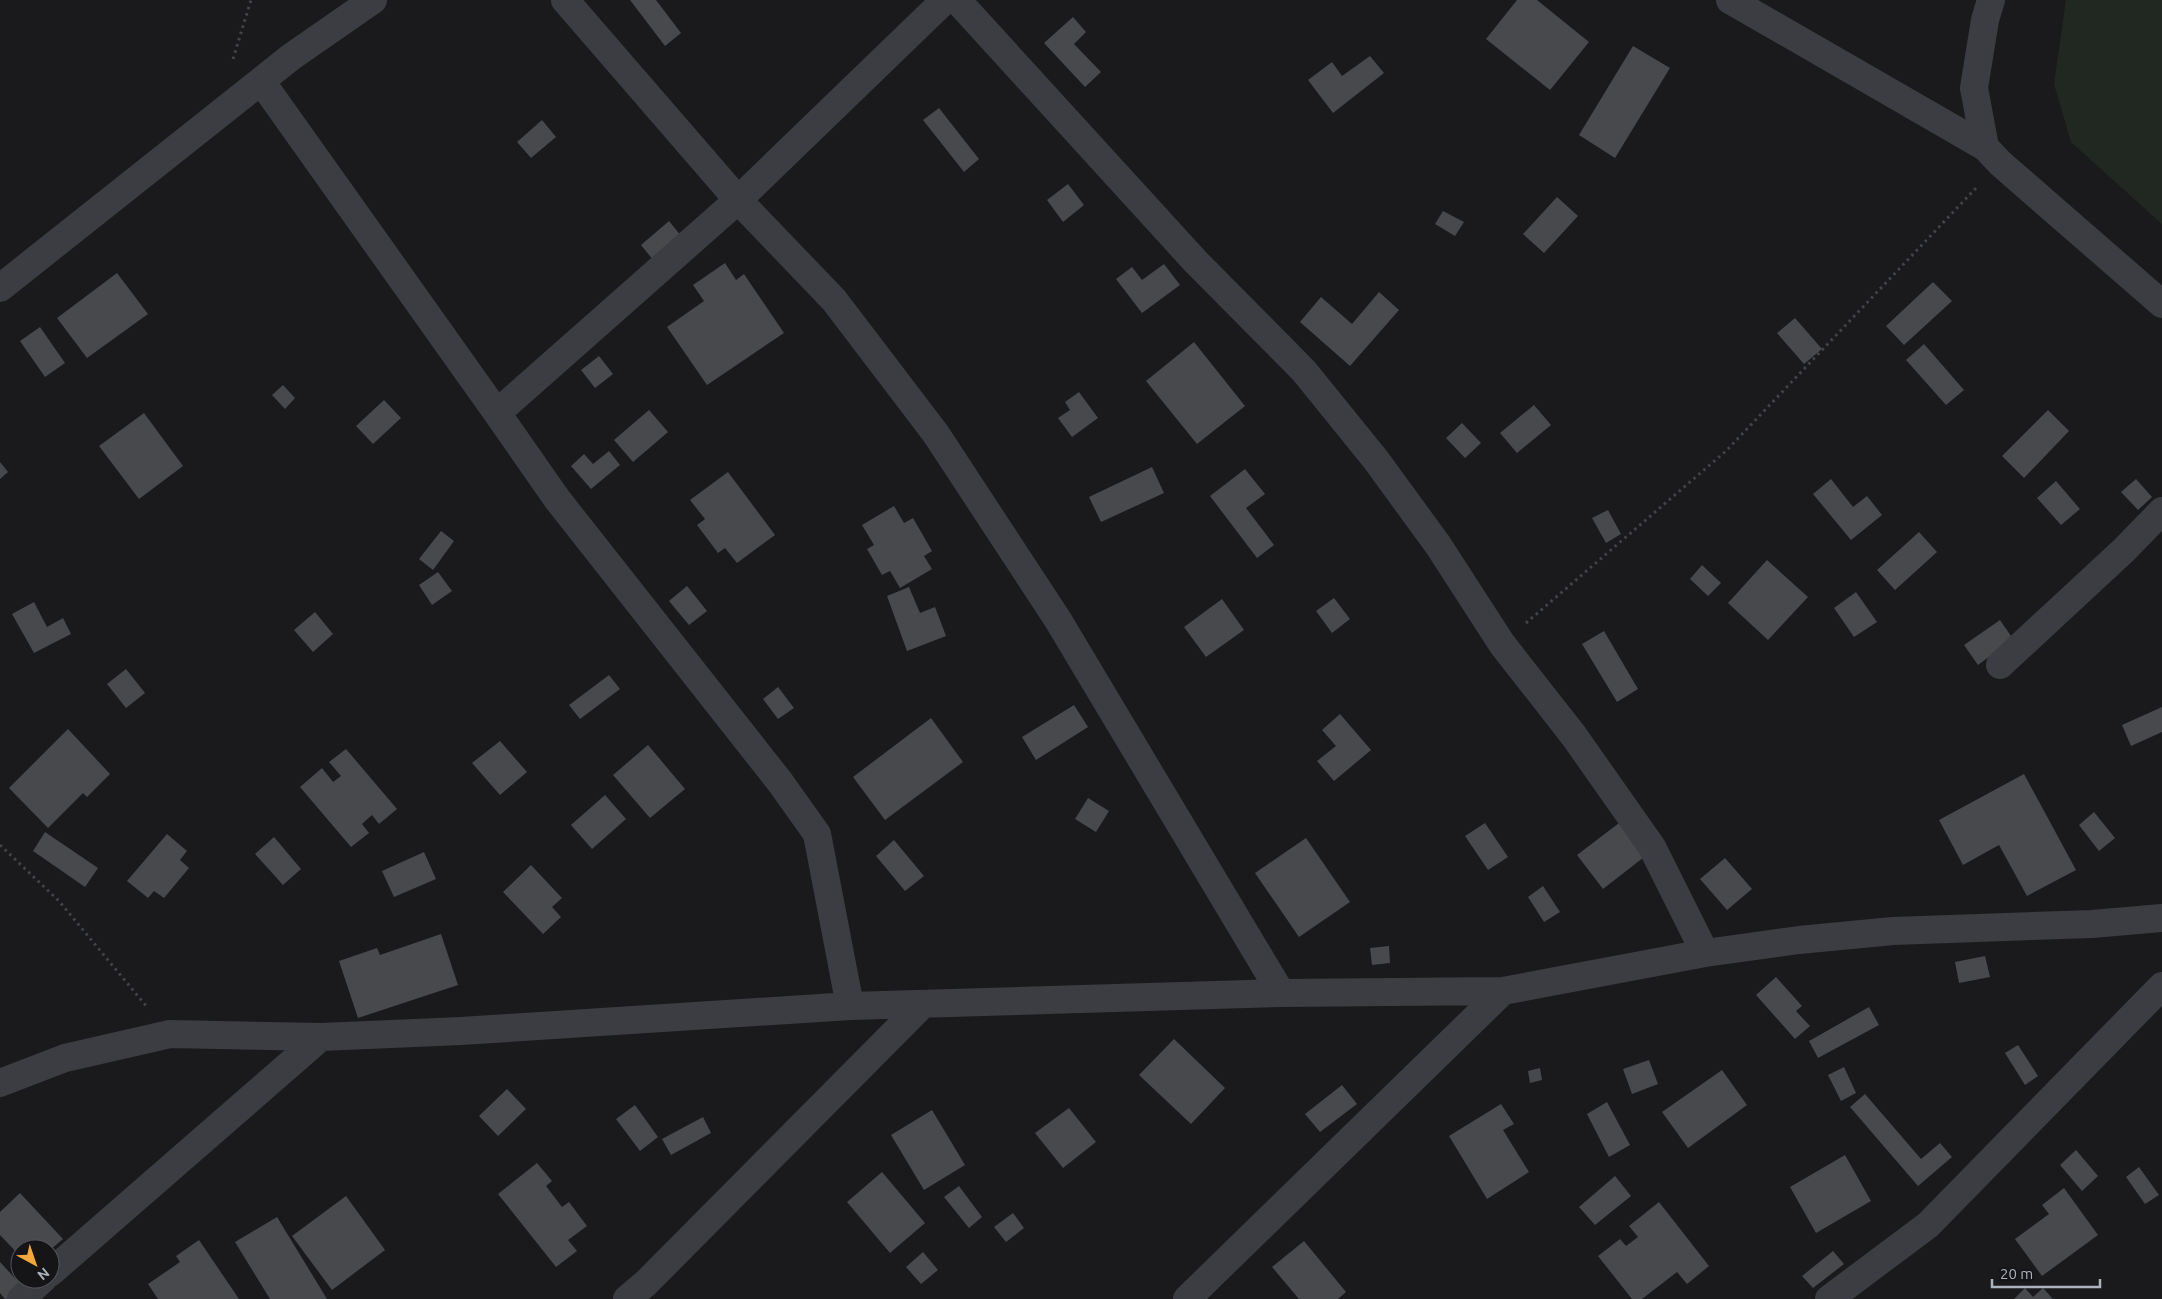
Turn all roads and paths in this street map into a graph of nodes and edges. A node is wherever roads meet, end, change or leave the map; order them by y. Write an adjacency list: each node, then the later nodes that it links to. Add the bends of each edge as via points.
1 (251, 0): 9 (path, via 230,70)
2 (373, 0): 8 (street)
3 (565, 0): 11 (street)
4 (944, 0): 11 (street)
5 (957, 0): 16 (street, via 1196,262 1304,371 1376,460 1438,545)
6 (1730, 0): 10 (street)
7 (1991, 0): 10 (street, via 1974,88)
8 (261, 81): 9 (street); 14 (street)
9 (234, 103): 12 (street)
10 (1992, 155): 13 (street); 16 (path, via 1726,451)
11 (738, 200): 14 (street); 22 (street, via 834,300 936,434 1058,620)
12 (0, 288)
13 (2162, 304)
14 (497, 413): 25 (street, via 557,499 780,782 817,834)
15 (2162, 511): 17 (street)
16 (1502, 644): 20 (street, via 1574,736 1652,846)
17 (2000, 665)
18 (0, 845): 26 (path, via 59,901)
19 (2162, 918): 20 (street, via 2092,924 1893,931)
20 (1705, 953): 23 (street)
21 (2162, 986): 34 (street, via 1928,1225)
22 (1281, 992): 23 (street); 24 (street)
23 (1503, 992): 33 (street)
24 (922, 1005): 25 (street); 32 (street)
25 (850, 1006): 27 (street)
26 (170, 1034): 27 (street); 28 (street, via 65,1058)
27 (321, 1037): 29 (street)
28 (0, 1083)
29 (60, 1264)
30 (32, 1289): 31 (street)
31 (20, 1299)
32 (627, 1299)
33 (1187, 1299)
34 (1829, 1299)

